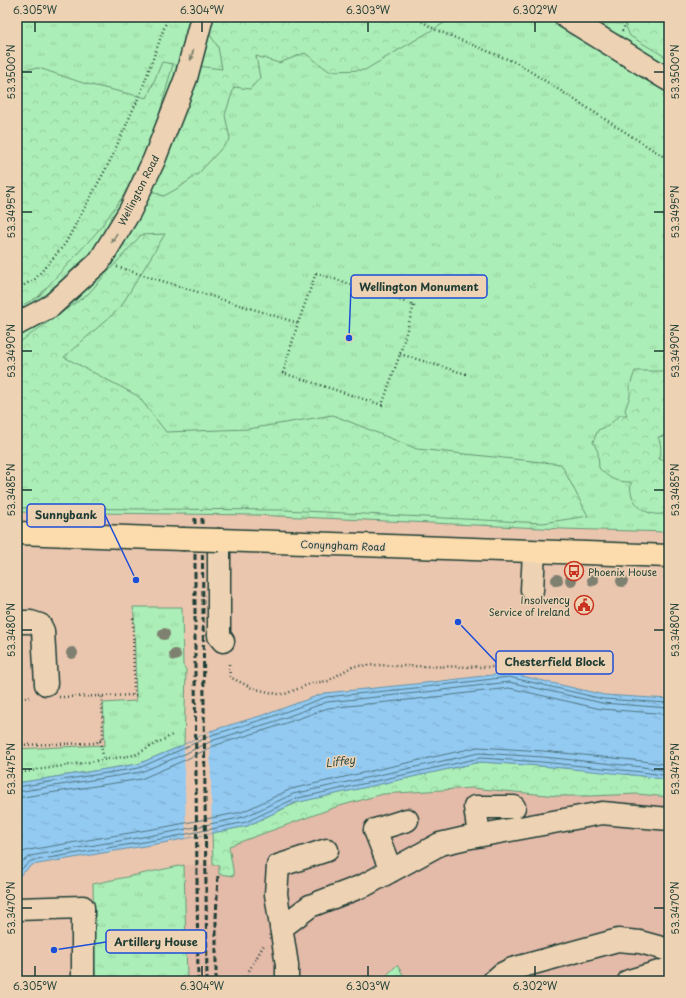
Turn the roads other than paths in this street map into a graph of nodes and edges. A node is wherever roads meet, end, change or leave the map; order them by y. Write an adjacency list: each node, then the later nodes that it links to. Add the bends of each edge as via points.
1 (202, 17): 4 (street, Wellington Road, one-way to 4, via 186,78 154,160 130,211 99,262 51,306)
2 (566, 17): 3 (street)
3 (669, 80)
4 (17, 324)
5 (17, 533): 6 (main road, Conyngham Road, bridge)
6 (219, 540): 7 (main road, Conyngham Road); 11 (street, via 219,636)
7 (534, 552): 8 (main road, Conyngham Road); 9 (street)
8 (669, 556)
9 (532, 590)
10 (17, 622): 12 (street, via 40,625 43,631)
11 (223, 641)
12 (45, 693)
13 (514, 808): 16 (street, via 475,808)
14 (669, 819): 16 (street, via 602,813)
15 (407, 820): 18 (street, via 375,830)
16 (479, 835): 18 (street, via 440,844)
17 (327, 850): 20 (street, via 278,866 276,894)
18 (392, 871): 20 (street, via 365,885 310,906)
19 (17, 909): 23 (street, via 83,907)
20 (281, 928): 24 (street)
21 (669, 950): 25 (street, via 640,942 618,940 512,969)
22 (669, 969): 26 (street)
23 (83, 981)
24 (287, 981)
25 (494, 981)
26 (629, 981)

